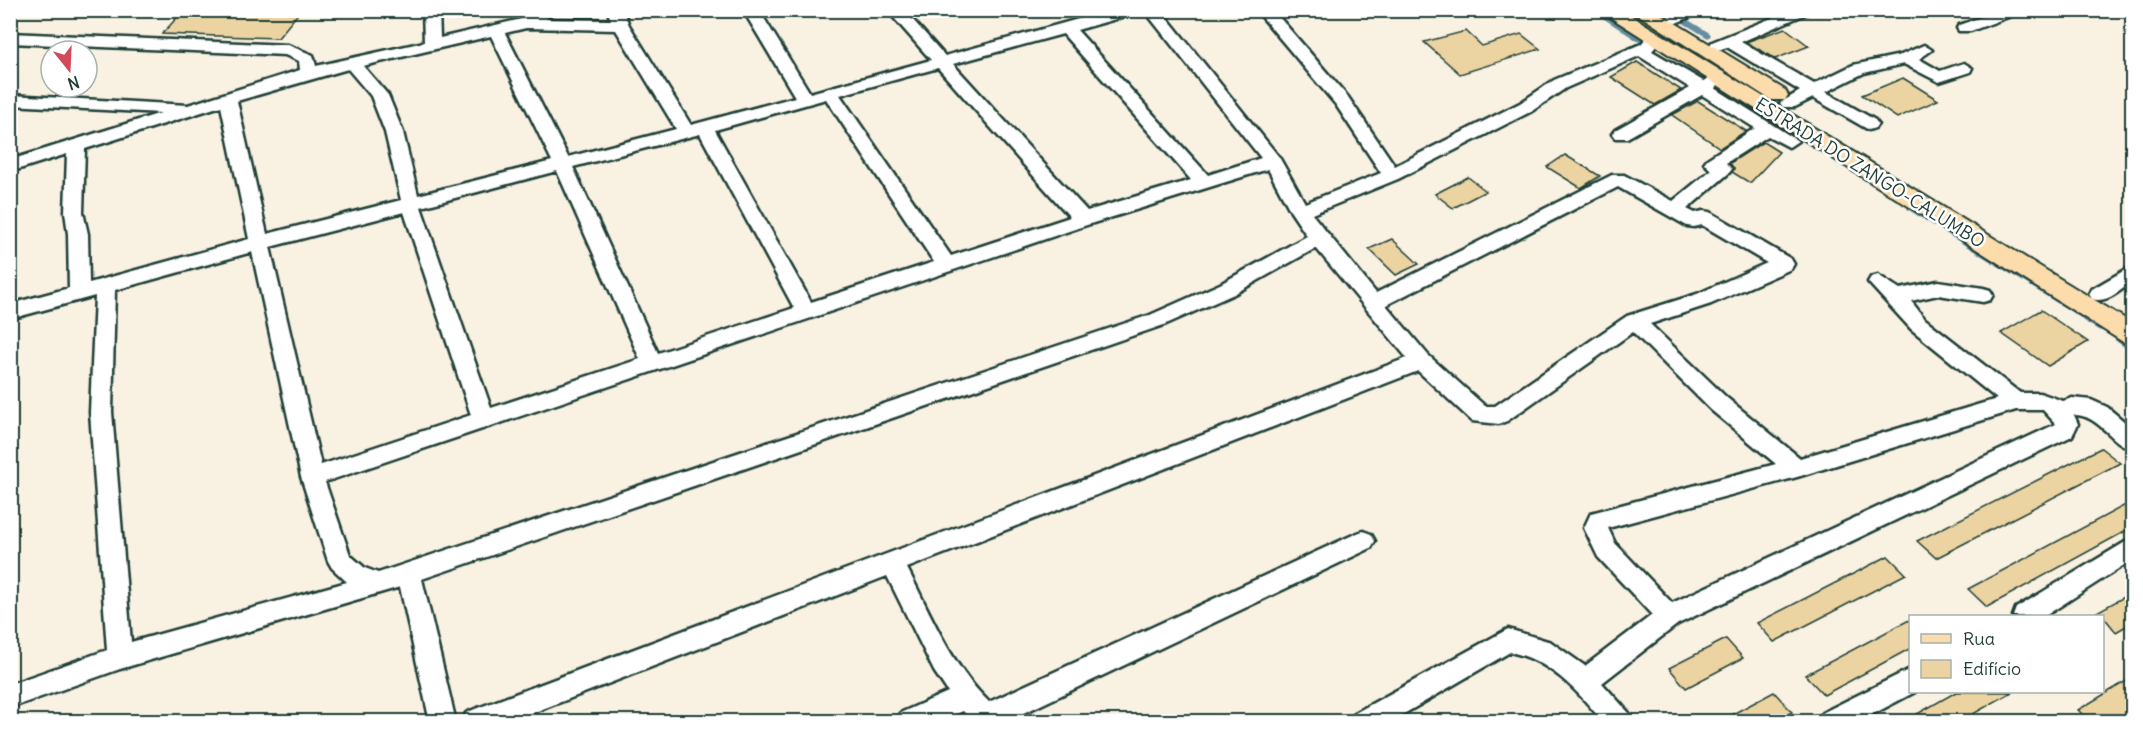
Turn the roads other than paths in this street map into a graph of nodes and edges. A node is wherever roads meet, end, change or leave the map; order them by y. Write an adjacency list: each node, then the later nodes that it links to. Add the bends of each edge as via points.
1 (431, 10): 20 (street)
2 (547, 10): 14 (street, via 535,21)
3 (750, 10): 33 (street)
4 (895, 10): 24 (street)
5 (1131, 10): 16 (street)
6 (1152, 10): 42 (street)
7 (1264, 10): 45 (street, via 1342,101)
8 (1608, 10): 17 (main road, ESTRADA DO ZANGO-CALUMBO)
9 (1640, 10): 17 (main road, ESTRADA DO ZANGO-CALUMBO)
10 (1700, 10): 17 (street)
11 (1807, 10): 19 (street)
12 (2019, 10): 15 (street)
13 (618, 18): 14 (street); 38 (street)
14 (505, 28): 20 (street); 43 (street)
15 (1965, 28)
16 (1068, 30): 24 (street); 46 (street)
17 (1653, 37): 21 (main road, ESTRADA DO ZANGO-CALUMBO); 28 (main road, ESTRADA DO ZANGO-CALUMBO); 45 (street)
18 (10, 38): 27 (street, via 288,50 307,58)
19 (1728, 41): 21 (street); 29 (street)
20 (432, 45): 25 (street)
21 (1707, 50): 34 (main road, ESTRADA DO ZANGO-CALUMBO)
22 (1924, 50): 23 (street)
23 (1906, 59): 26 (street, via 1939,77); 29 (street, via 1859,69)
24 (939, 63): 30 (street); 50 (street)
25 (353, 64): 27 (street); 47 (street, via 379,95 394,132)
26 (1964, 68)
27 (309, 73): 32 (street)
28 (1711, 84): 37 (street); 39 (street); 66 (main road, ESTRADA DO ZANGO-CALUMBO)
29 (1812, 91): 34 (street); 36 (street)
30 (830, 93): 33 (street); 53 (street)
31 (10, 100): 35 (street)
32 (228, 100): 35 (street); 52 (street)
33 (806, 100): 38 (street)
34 (1789, 103): 58 (main road, ESTRADA DO ZANGO-CALUMBO)
35 (196, 110): 41 (street)
36 (1869, 124)
37 (1767, 128): 40 (street); 48 (street, via 1713,162 1723,169)
38 (696, 130): 43 (street); 63 (street)
39 (1621, 134)
40 (1789, 141)
41 (76, 147): 44 (street); 57 (street, via 74,212)
42 (1273, 161): 46 (street); 49 (street)
43 (563, 165): 47 (street); 68 (street)
44 (10, 166)
45 (1392, 174): 49 (street)
46 (1203, 181): 50 (street)
47 (411, 204): 52 (street); 71 (street)
48 (1674, 210): 61 (street, via 1618,179); 65 (street, via 1694,221 1703,217 1784,264 1704,299)
49 (1300, 212): 51 (street)
50 (1083, 219): 53 (street)
51 (1319, 238): 61 (street); 78 (street, via 1227,289 1157,320)
52 (259, 243): 56 (street); 74 (street)
53 (946, 264): 63 (street)
54 (2133, 273): 58 (street)
55 (1878, 282): 60 (street)
56 (105, 285): 57 (street); 82 (street, via 102,412)
57 (79, 293): 62 (street)
58 (2099, 294): 64 (main road, ESTRADA DO ZANGO-CALUMBO)
59 (1983, 295): 60 (street, via 1938,288)
60 (1896, 297): 69 (street, via 1918,324)
61 (1373, 303): 67 (street)
62 (10, 312)
63 (806, 312): 68 (street)
64 (2133, 315)
65 (1634, 321): 67 (street, via 1499,416 1480,415 1471,409); 73 (street, via 1719,404)
66 (2133, 335)
67 (1421, 361): 77 (street)
68 (652, 363): 71 (street)
69 (2016, 402): 70 (street, via 2037,399); 73 (street)
70 (2061, 410): 72 (street, via 2075,405 2091,408); 81 (street, via 2067,424 2064,430)
71 (483, 417): 74 (street)
72 (2133, 440)
73 (1797, 468): 81 (street, via 1599,520 1596,528 1606,550)
74 (312, 477): 79 (street, via 340,561 356,575)
75 (1363, 541): 87 (street)
76 (2133, 548): 80 (street)
77 (892, 562): 86 (street, via 942,663); 89 (street)
78 (409, 573): 79 (street); 88 (street)
79 (377, 584): 82 (street)
80 (2027, 615)
81 (1669, 616): 83 (street)
82 (120, 657): 85 (street)
83 (1586, 680): 91 (street, via 1535,647 1508,640); 92 (street)
84 (1909, 682): 93 (street)
85 (10, 696)
86 (966, 697): 87 (street); 90 (street)
87 (989, 719)
88 (443, 722)
89 (475, 722)
90 (909, 722)
91 (1364, 722)
92 (1620, 722)
93 (1831, 722)

